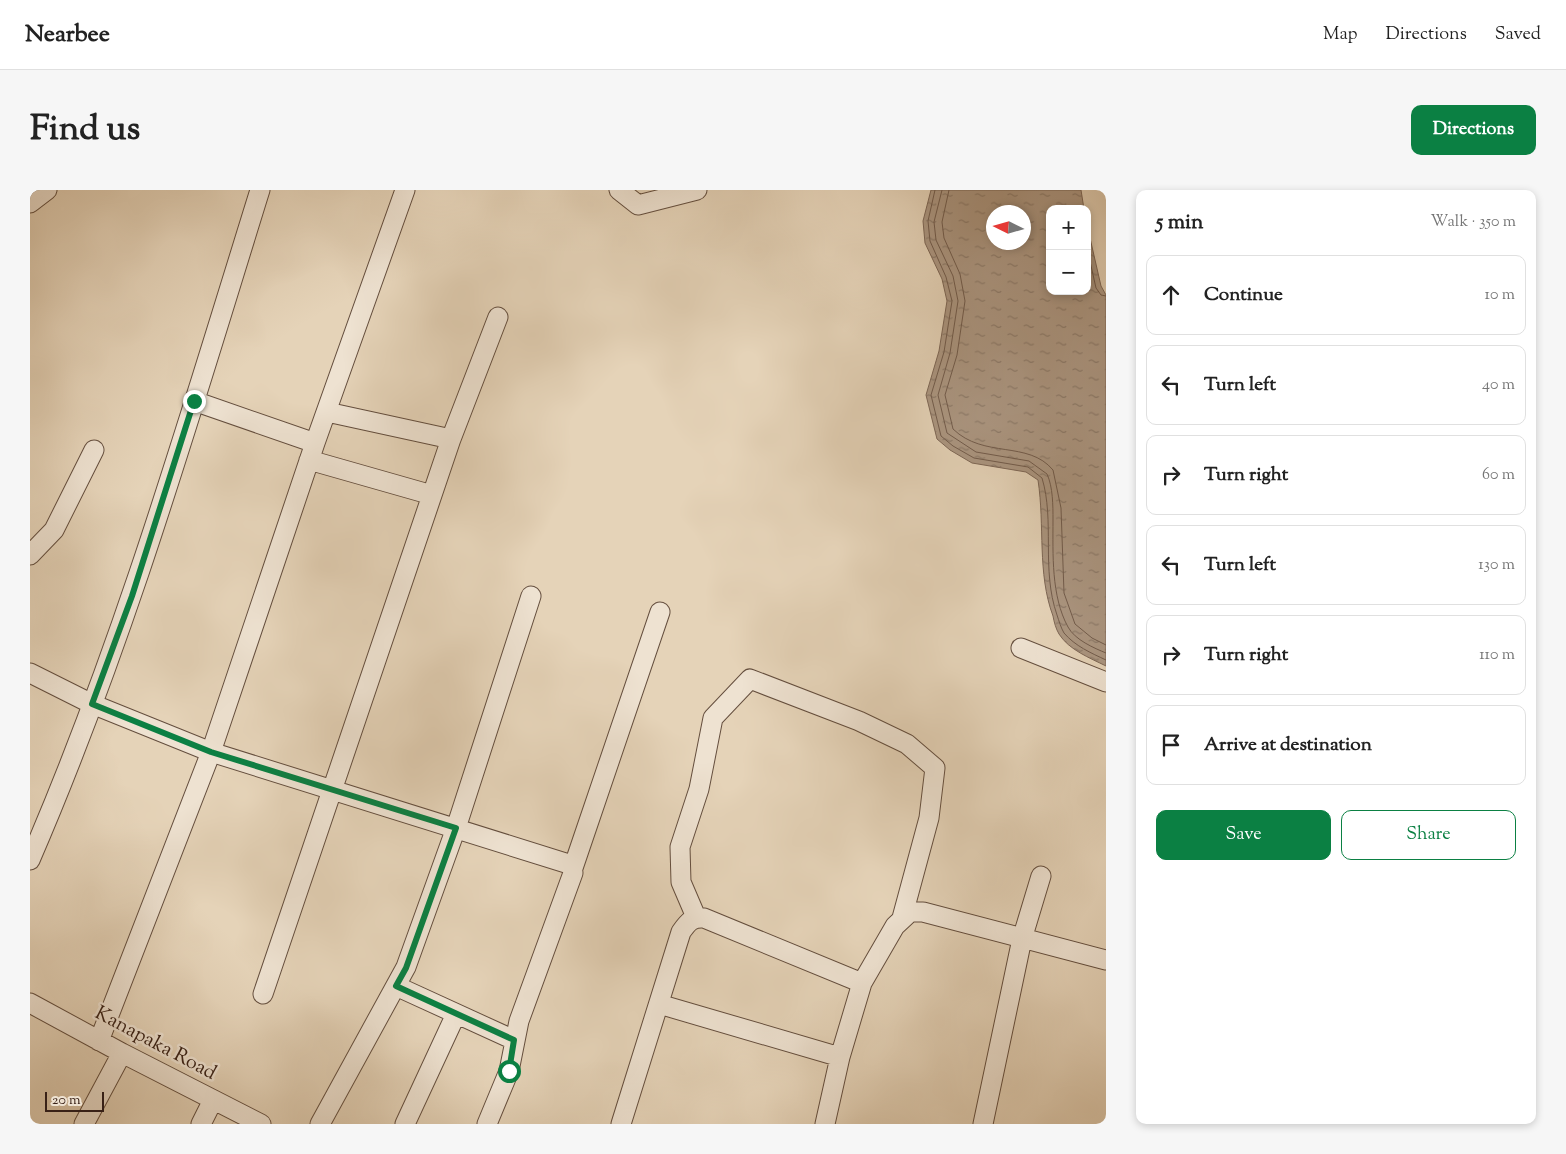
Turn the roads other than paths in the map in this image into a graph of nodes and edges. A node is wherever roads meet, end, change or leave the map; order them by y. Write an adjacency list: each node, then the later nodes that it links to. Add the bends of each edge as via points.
1 (48, 190): 6 (street)
2 (260, 190): 8 (street)
3 (619, 190): 4 (street, via 638,205)
4 (697, 190)
5 (402, 191): 9 (street)
6 (30, 203)
7 (498, 317): 10 (street)
8 (194, 401): 12 (street); 20 (street, via 132,596)
9 (327, 412): 10 (street); 12 (street)
10 (451, 439): 13 (street)
11 (94, 450): 14 (street, via 54,530)
12 (312, 451): 13 (street); 21 (street)
13 (432, 495): 22 (street)
14 (30, 555)
15 (531, 596): 23 (street)
16 (660, 612): 25 (street)
17 (1021, 648): 19 (street)
18 (30, 673): 20 (street)
19 (1106, 682)
20 (92, 704): 21 (street); 24 (street)
21 (211, 752): 22 (street); 38 (street)
22 (333, 791): 23 (street); 33 (street)
23 (456, 828): 25 (street, via 567,862); 32 (street, via 406,968)
24 (30, 860)
25 (573, 868): 37 (street)
26 (1041, 876): 29 (street)
27 (696, 917): 28 (street, via 681,882 680,847 699,789 714,718 750,679 815,702 907,744 935,768 929,818); 31 (street); 35 (street, via 681,932)
28 (902, 918): 29 (street, via 910,912 923,912); 31 (street)
29 (1022, 939): 30 (street); 50 (street)
30 (1106, 960)
31 (862, 983): 40 (street)
32 (396, 986): 36 (street); 45 (street)
33 (263, 994)
34 (30, 1003): 38 (street, Kanapaka Road)
35 (659, 1004): 40 (street); 48 (street)
36 (456, 1014): 37 (street); 46 (street)
37 (514, 1040): 47 (street, via 509,1071)
38 (100, 1041): 39 (street, Kanapaka Road)
39 (122, 1053): 41 (street, Kanapaka Road); 42 (street)
40 (840, 1057): 49 (street)
41 (213, 1100): 43 (street); 44 (street, Kanapaka Road)
42 (84, 1124)
43 (201, 1124)
44 (261, 1124)
45 (320, 1124)
46 (405, 1124)
47 (487, 1124)
48 (621, 1124)
49 (825, 1124)
50 (983, 1124)

